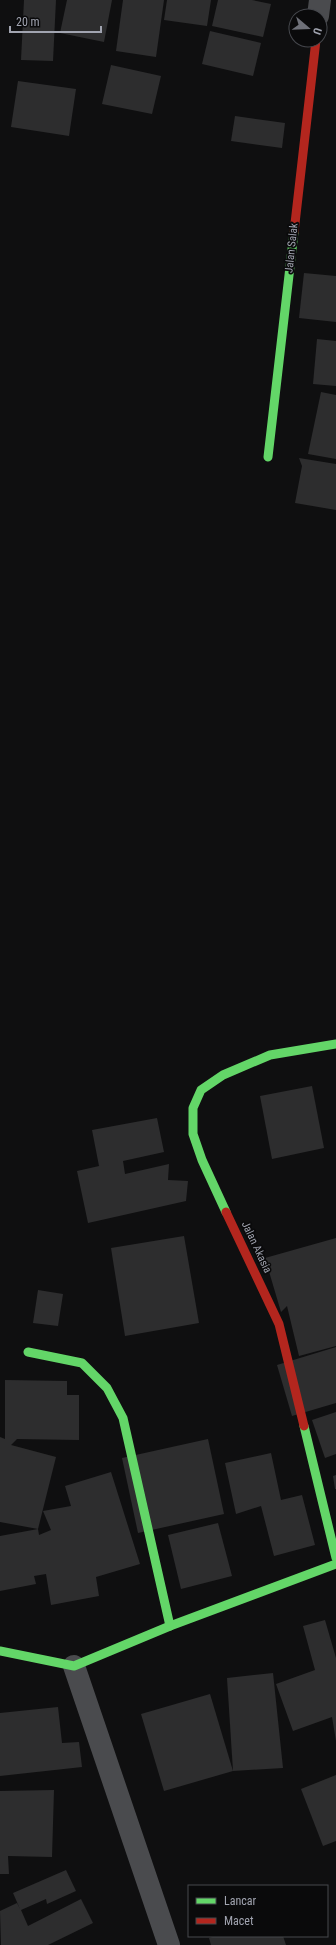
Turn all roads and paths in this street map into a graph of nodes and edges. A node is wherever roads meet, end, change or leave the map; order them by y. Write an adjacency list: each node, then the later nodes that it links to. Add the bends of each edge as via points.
1 (315, 48): 2 (street, Jalan Salak)
2 (268, 457)
3 (336, 1044): 5 (street, Jalan Akasia, via 270,1055 223,1076 201,1090 193,1108 192,1120 193,1134 202,1160 280,1324)
4 (28, 1352): 7 (street, via 82,1363 106,1388 122,1418)
5 (336, 1558)
6 (336, 1564): 7 (street)
7 (170, 1626): 9 (street)
8 (0, 1650): 9 (street)
9 (74, 1666): 10 (street)
10 (169, 1945)

